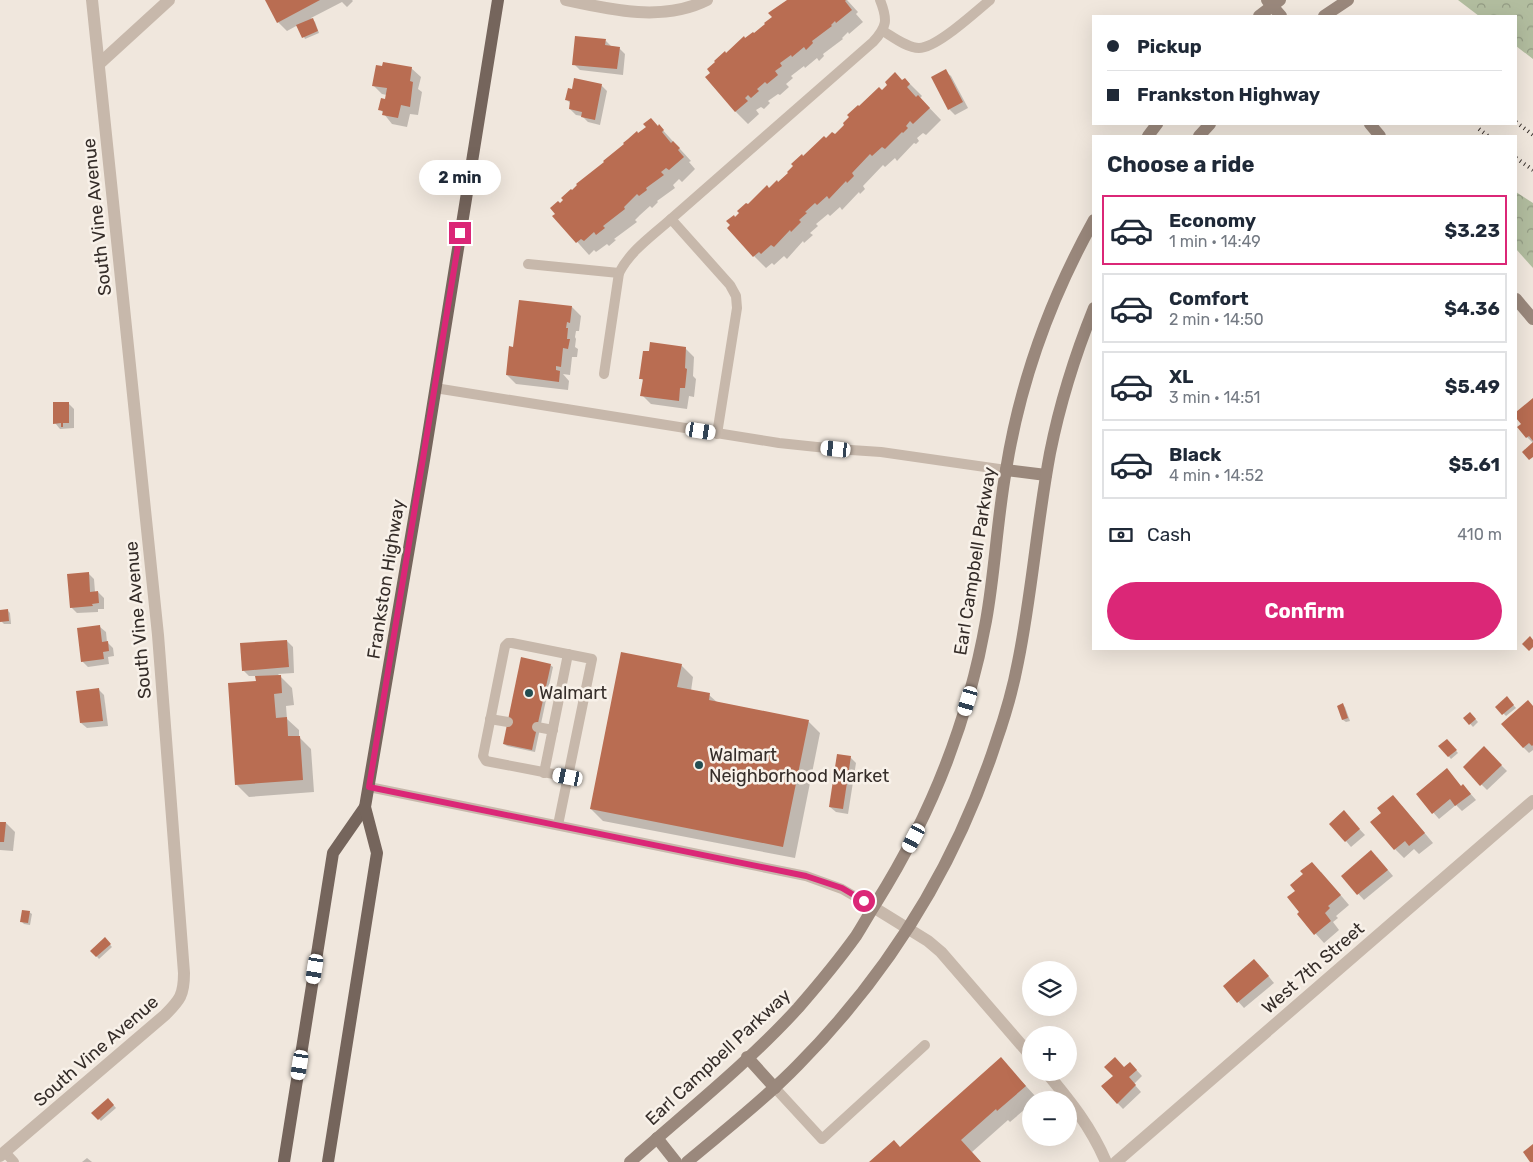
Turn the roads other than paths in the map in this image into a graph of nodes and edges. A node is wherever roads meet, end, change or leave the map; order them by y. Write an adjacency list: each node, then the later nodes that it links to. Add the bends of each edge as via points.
1 (92, 0): 14 (street, South Vine Avenue)
2 (169, 0): 14 (street)
3 (498, 0): 27 (main road, Frankston Highway)
4 (566, 0): 5 (street, via 599,7 660,12 686,9)
5 (707, 0)
6 (880, 0): 13 (lane, via 885,24)
7 (990, 0): 13 (lane, via 927,46 909,46)
8 (1348, 0): 12 (main road)
9 (1273, 2): 10 (main road); 11 (main road)
10 (1260, 15)
11 (1280, 15)
12 (1326, 15)
13 (883, 31): 19 (lane)
14 (99, 64): 50 (street, South Vine Avenue, via 158,635 184,984 181,996 165,1015)
15 (1209, 125): 17 (main road)
16 (1371, 125): 18 (main road)
17 (1200, 135)
18 (1379, 135)
19 (671, 219): 22 (lane, via 632,254); 28 (lane, via 730,285 736,296 737,308)
20 (1092, 224): 29 (main road, Earl Campbell Parkway, via 1038,340 1020,400)
21 (528, 264): 22 (lane)
22 (619, 273): 26 (lane)
23 (1517, 300): 25 (main road)
24 (1092, 314): 30 (main road, via 1067,384)
25 (1533, 319)
26 (604, 374)
27 (435, 388): 28 (lane); 38 (main road, Frankston Highway)
28 (717, 434): 29 (lane)
29 (1006, 470): 30 (main road); 42 (main road, Earl Campbell Parkway, via 986,622 968,701 931,802)
30 (1046, 475): 43 (main road, via 1024,630 1007,707 966,822)
31 (568, 654): 32 (lane, via 508,643); 35 (lane); 37 (lane, via 592,659)
32 (490, 719): 33 (lane); 36 (lane, via 483,751 486,761)
33 (508, 722)
34 (537, 727): 35 (lane)
35 (553, 730): 36 (lane)
36 (544, 773): 37 (lane)
37 (568, 777): 41 (lane)
38 (369, 787): 40 (main road, Frankston Highway); 41 (lane)
39 (1533, 800): 58 (street, West 7th Street)
40 (365, 806): 52 (main road, via 333,853); 53 (main road, Frankston Highway, via 377,853)
41 (558, 826): 42 (lane, via 806,876 842,888)
42 (873, 907): 43 (street); 46 (main road, Earl Campbell Parkway, via 822,980)
43 (909, 928): 45 (street, via 941,952); 48 (main road, via 843,1016)
44 (925, 1045): 48 (lane, via 822,1139)
45 (1022, 1046)
46 (747, 1058): 48 (main road); 49 (main road, Earl Campbell Parkway)
47 (1053, 1081): 57 (street, via 1078,1112)
48 (775, 1088): 56 (main road)
49 (656, 1138): 54 (main road, Earl Campbell Parkway); 55 (main road)
50 (2, 1154): 51 (lane)
51 (14, 1162)
52 (284, 1162)
53 (328, 1162)
54 (630, 1162)
55 (676, 1162)
56 (687, 1162)
57 (1106, 1162)
58 (1116, 1162)

